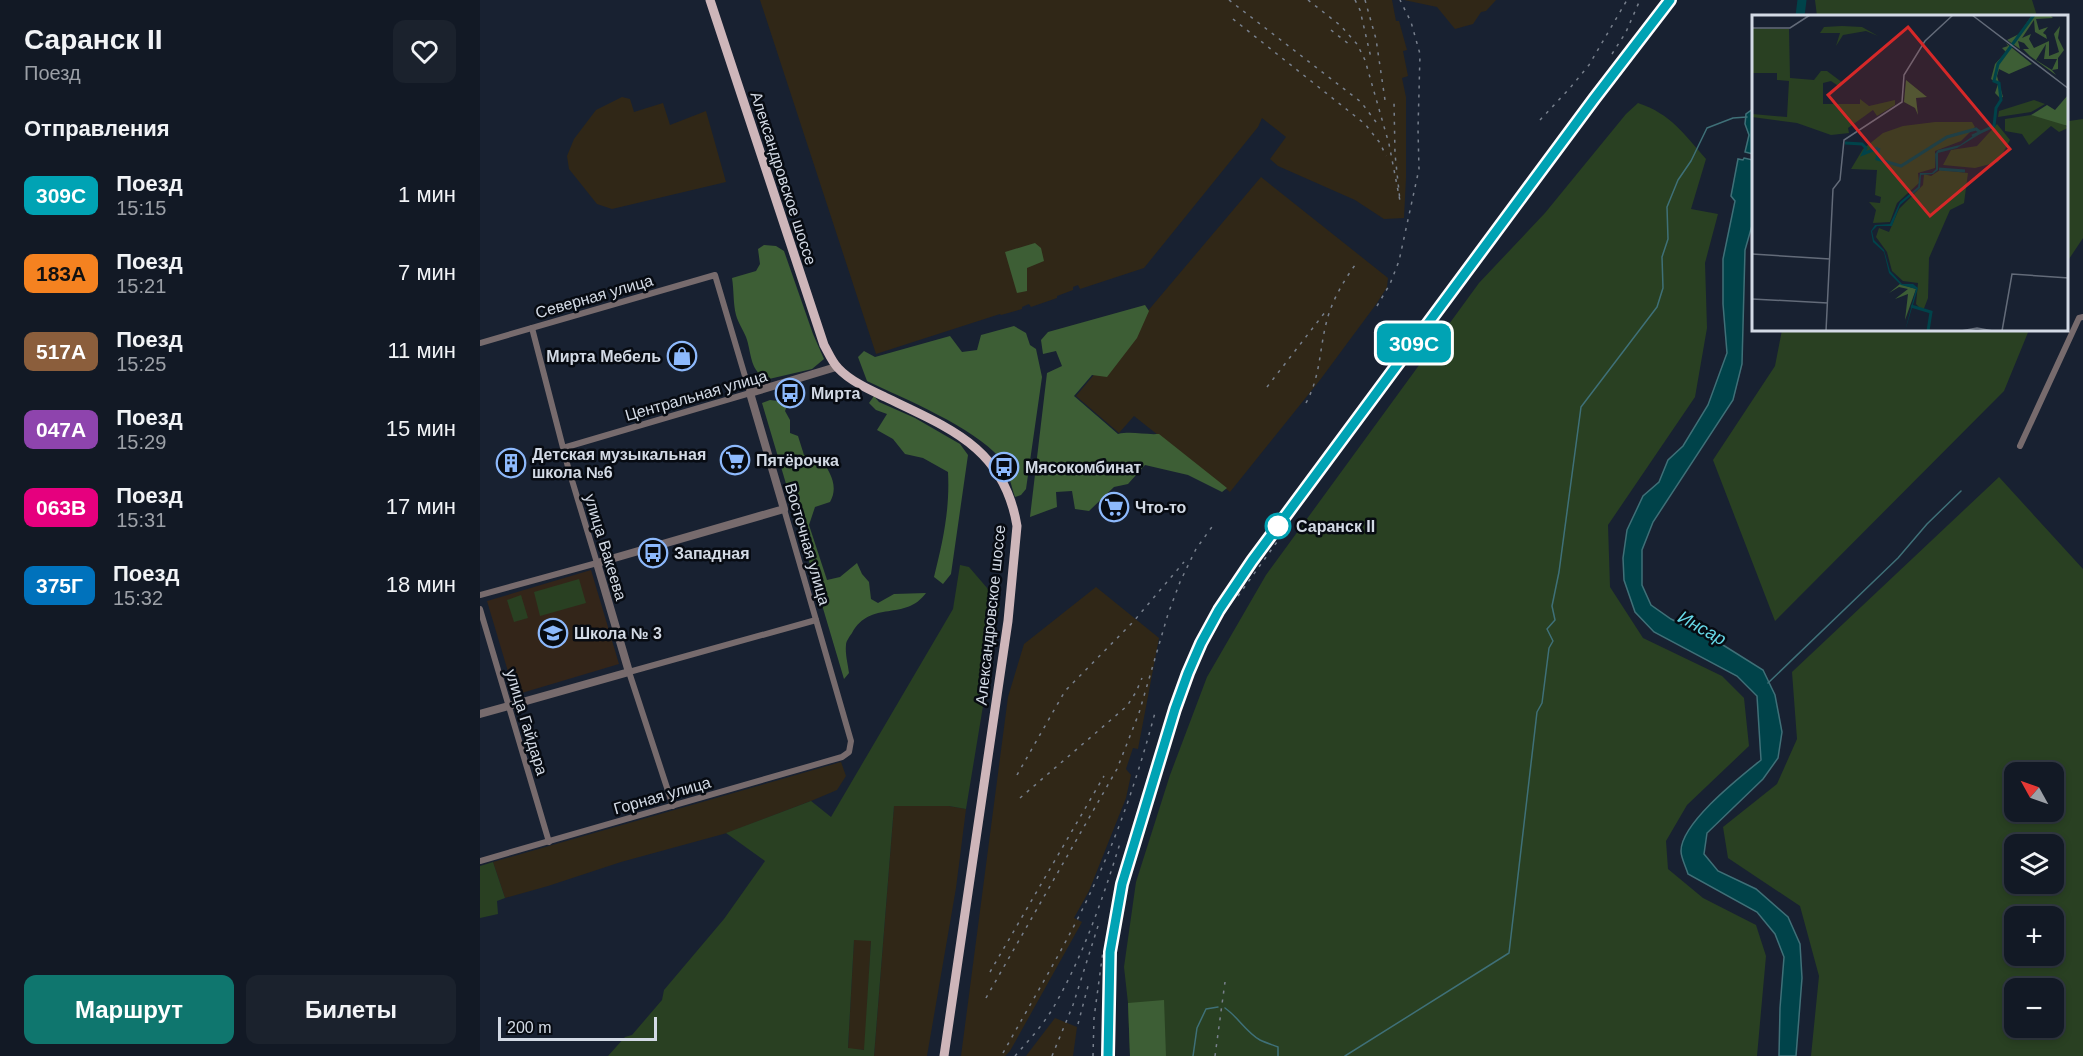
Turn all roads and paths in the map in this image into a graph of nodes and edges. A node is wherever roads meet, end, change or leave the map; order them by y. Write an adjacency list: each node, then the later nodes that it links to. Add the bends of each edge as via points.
1 (710, 0): 6 (main road, Александровское шоссе, via 824,345)
2 (715, 275): 4 (street, Северная улица); 7 (street, Восточная улица)
3 (2083, 317): 8 (street, via 2079,318)
4 (532, 328): 5 (street, Северная улица); 9 (street, улица Вакеева)
5 (480, 343)
6 (836, 367): 7 (street, Центральная улица); 22 (main road, Александровское шоссе, via 972,444 997,472 1017,526 1008,621)
7 (750, 393): 9 (street, Центральная улица); 10 (street, Восточная улица)
8 (2020, 446)
9 (563, 448): 11 (street, улица Вакеева)
10 (784, 509): 11 (street); 14 (street, Восточная улица)
11 (597, 563): 12 (street); 15 (street, улица Вакеева)
12 (480, 595)
13 (480, 609): 16 (street, улица Гайдара)
14 (816, 620): 15 (street); 18 (street, Восточная улица, via 851,741)
15 (629, 672): 16 (street); 19 (street, улица Вакеева)
16 (508, 706): 17 (street); 20 (street, улица Гайдара)
17 (480, 714)
18 (849, 752): 19 (street, Горная улица)
19 (673, 806): 20 (street, Горная улица)
20 (549, 842): 21 (street, Горная улица)
21 (480, 861)
22 (944, 1056)

